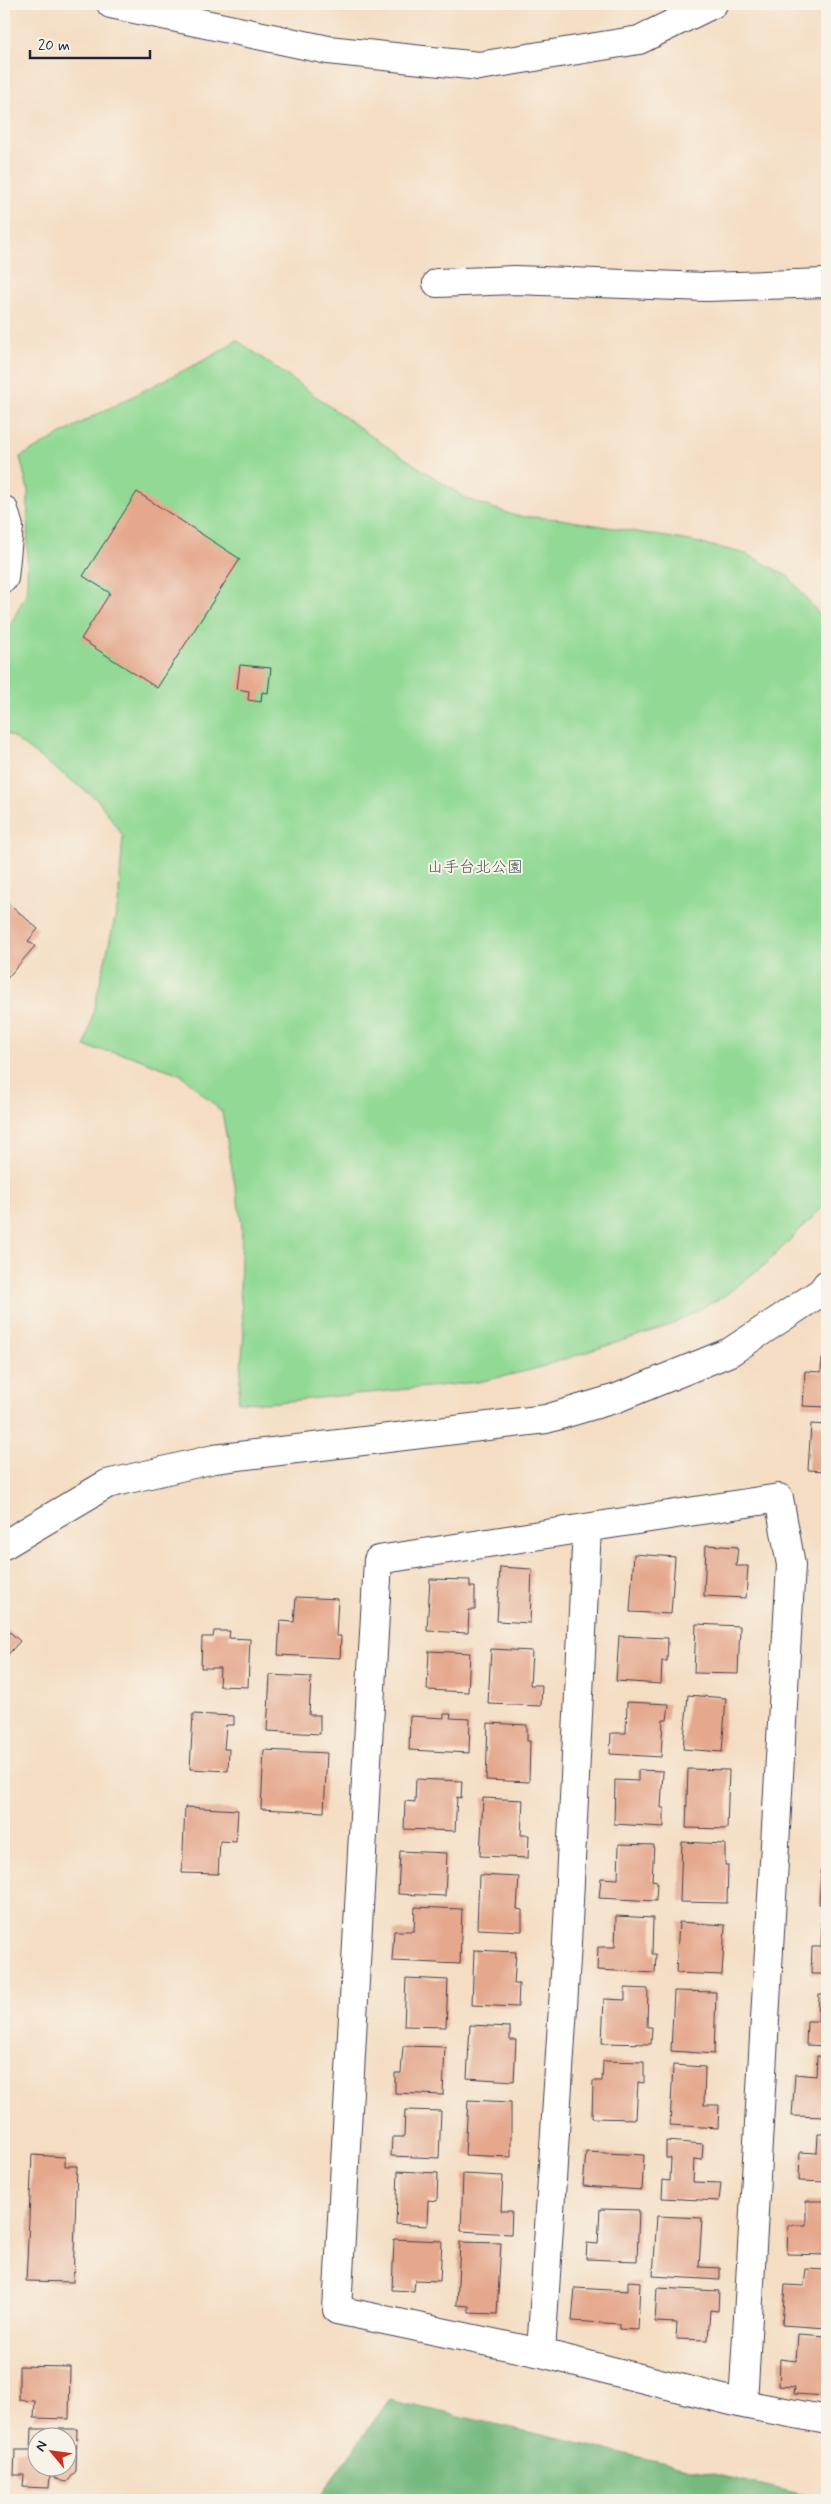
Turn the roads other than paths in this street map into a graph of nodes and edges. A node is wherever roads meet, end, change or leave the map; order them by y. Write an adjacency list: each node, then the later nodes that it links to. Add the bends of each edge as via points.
1 (111, 4): 2 (street, via 328,50 479,66 639,40)
2 (713, 4)
3 (827, 282): 4 (street, via 706,287 514,280)
4 (437, 283)
5 (4, 510): 6 (street, via 9,527)
6 (4, 578)
7 (825, 1291): 9 (street, via 730,1352 617,1398 546,1419 214,1459 107,1484)
8 (587, 1528): 10 (street, via 567,1943); 10 (street, via 378,1560 337,2310); 11 (street, via 779,1498 788,1546 791,1566)
9 (4, 1545)
10 (541, 2353): 11 (street)
11 (743, 2404): 12 (street)
12 (827, 2420)

